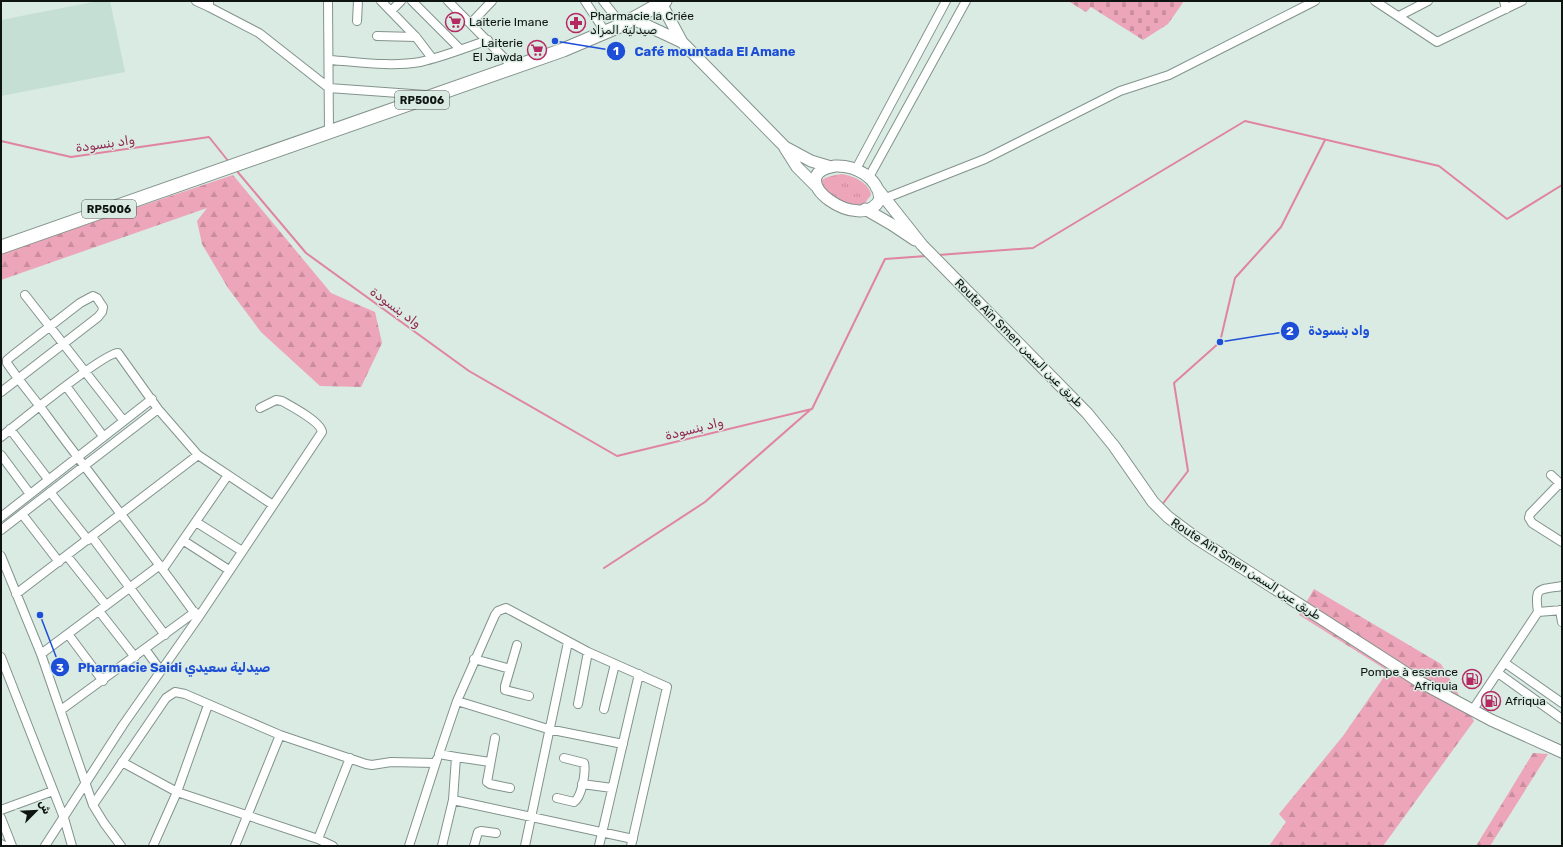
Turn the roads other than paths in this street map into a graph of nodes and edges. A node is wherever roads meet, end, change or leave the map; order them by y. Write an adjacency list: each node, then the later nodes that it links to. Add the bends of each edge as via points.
1 (196, 1): 18 (street)
2 (328, 1): 32 (street)
3 (358, 1): 22 (street)
4 (381, 1): 20 (street)
5 (401, 1): 20 (street)
6 (412, 1): 30 (street)
7 (448, 1): 24 (street)
8 (492, 1): 24 (street)
9 (585, 1): 25 (street)
10 (603, 1): 23 (street)
11 (946, 1): 39 (street)
12 (966, 1): 40 (street)
13 (1315, 1): 43 (street, via 1170,75 1120,91 985,159)
14 (1375, 1): 21 (street)
15 (1428, 1): 21 (street)
16 (1522, 1): 19 (street)
17 (663, 2): 23 (main road, RP5006); 29 (street)
18 (209, 4): 34 (street, via 259,33)
19 (1505, 5): 21 (street, via 1437,42)
20 (391, 11): 27 (street)
21 (1399, 16)
22 (357, 21)
23 (628, 22): 25 (main road, RP5006); 29 (street)
24 (471, 23): 28 (street)
25 (606, 33): 33 (main road, RP5006)
26 (377, 36): 27 (street)
27 (416, 37): 31 (street)
28 (488, 40): 30 (street); 33 (street)
29 (682, 42): 37 (street)
30 (460, 49): 31 (street)
31 (432, 58): 32 (street, via 395,64)
32 (330, 60): 34 (street)
33 (514, 68): 35 (main road, RP5006)
34 (330, 88): 35 (street); 36 (street)
35 (434, 96): 36 (main road, RP5006)
36 (329, 133): 46 (main road, RP5006)
37 (785, 147): 38 (street, via 811,161); 41 (street, via 797,167)
38 (831, 167): 39 (street, via 844,166); 41 (street, via 818,174)
39 (856, 169): 40 (street)
40 (869, 177): 42 (street)
41 (816, 186): 44 (street, via 824,197 836,205 850,209)
42 (876, 187): 43 (street, Route Aïn Smen طريق عين السمن); 44 (street, via 879,201)
43 (886, 198): 45 (street, Route Aïn Smen طريق عين السمن)
44 (865, 209): 45 (street, Route Aïn Smen طريق عين السمن)
45 (922, 245): 125 (street, Route Aïn Smen طريق عين السمن, via 1087,413 1114,446 1153,502 1168,517 1196,538 1420,682)
46 (1, 247)
47 (25, 296): 48 (street)
48 (50, 327): 49 (street); 49 (street, via 89,298 95,297 101,303 103,309 100,315); 51 (street, via 7,360 7,364)
49 (63, 345): 50 (street); 51 (street)
50 (85, 372): 52 (street); 54 (street, via 112,354 118,353); 58 (street)
51 (19, 378): 53 (street); 55 (street)
52 (66, 386): 55 (street); 60 (street)
53 (1, 392)
54 (152, 399): 57 (street); 58 (street)
55 (40, 406): 59 (street); 64 (street)
56 (260, 408): 72 (street, via 273,401 282,401 322,429)
57 (158, 409): 63 (street); 65 (street)
58 (123, 420): 60 (street)
59 (10, 430): 61 (street); 68 (street)
60 (103, 436): 64 (street)
61 (1, 437)
62 (1, 455): 71 (street)
63 (198, 455): 66 (street); 74 (street)
64 (77, 456): 65 (street); 68 (street)
65 (84, 466): 70 (street); 74 (street)
66 (228, 475): 72 (street); 76 (street)
67 (1551, 475): 69 (street)
68 (48, 479): 71 (street)
69 (1561, 484): 80 (street, via 1530,514 1529,518)
70 (50, 492): 73 (street); 78 (street)
71 (30, 494): 75 (street)
72 (273, 504): 81 (street)
73 (22, 514): 77 (street); 84 (street)
74 (122, 515): 78 (street); 85 (street)
75 (1, 517)
76 (196, 522): 79 (street); 81 (street)
77 (1, 530)
78 (90, 538): 83 (street); 88 (street)
79 (184, 541): 85 (street); 86 (street)
80 (1562, 542)
81 (242, 551): 86 (street)
82 (1, 556): 89 (street)
83 (68, 556): 84 (street); 90 (street)
84 (59, 562): 89 (street)
85 (162, 567): 88 (street); 94 (street)
86 (229, 570): 94 (street)
87 (1562, 586): 93 (street, via 1543,589 1537,593)
88 (130, 587): 90 (street); 97 (street)
89 (16, 594): 102 (street)
90 (106, 605): 92 (street)
91 (1561, 610): 93 (street); 95 (street)
92 (99, 611): 96 (street); 104 (street)
93 (1538, 612): 106 (street)
94 (197, 615): 97 (street); 110 (street)
95 (1562, 622)
96 (68, 634): 102 (street); 114 (street)
97 (165, 635): 100 (street)
98 (568, 642): 101 (street); 105 (street, via 506,608 495,615); 127 (street)
99 (518, 645): 109 (street)
100 (146, 649): 104 (street); 110 (street)
101 (588, 652): 107 (street); 120 (street)
102 (41, 654): 124 (street)
103 (1, 657): 108 (street)
104 (135, 657): 114 (street)
105 (474, 659): 109 (street); 118 (street)
106 (1505, 663): 111 (street); 113 (street)
107 (615, 664): 112 (street); 123 (street)
108 (3, 667): 143 (street)
109 (510, 668): 117 (street, via 505,690)
110 (161, 671): 139 (street)
111 (1498, 673): 115 (street); 125 (street)
112 (639, 674): 130 (street); 156 (street, via 667,687)
113 (1528, 679): 115 (street); 116 (street)
114 (103, 681): 124 (street)
115 (1521, 690): 119 (street)
116 (1545, 692): 119 (street); 121 (street)
117 (529, 696)
118 (457, 701): 127 (street); 132 (street)
119 (1538, 702): 126 (street)
120 (578, 704)
121 (1562, 704)
122 (208, 705): 128 (street); 136 (street, via 181,692 169,694); 144 (street)
123 (604, 709)
124 (60, 710): 139 (street)
125 (1472, 711): 131 (street, Route Aïn Smen طريق عين السمن)
126 (1562, 719)
127 (548, 729): 130 (street); 150 (street)
128 (280, 735): 134 (street); 149 (street)
129 (495, 738): 137 (street)
130 (623, 744): 142 (street)
131 (1562, 752)
132 (438, 754): 133 (street); 138 (street)
133 (456, 757): 137 (street); 146 (street)
134 (350, 758): 138 (street, via 372,765 392,762); 155 (street)
135 (564, 758): 140 (street, via 584,763)
136 (122, 762): 144 (street); 147 (street)
137 (490, 762): 141 (street, via 487,782)
138 (435, 763): 166 (street)
139 (86, 781): 147 (street); 152 (street)
140 (582, 784): 142 (street); 145 (street, via 574,802)
141 (510, 788)
142 (612, 788): 153 (street)
143 (52, 791): 148 (street); 152 (street)
144 (178, 792): 149 (street); 163 (street)
145 (557, 798)
146 (453, 800): 150 (street); 167 (street)
147 (93, 805): 162 (street)
148 (1, 810)
149 (246, 816): 155 (street); 164 (street)
150 (530, 817): 153 (street); 169 (street)
151 (1, 818): 159 (street)
152 (64, 818): 160 (street); 161 (street)
153 (602, 832): 156 (street); 170 (street)
154 (496, 833): 168 (street, via 478,832)
155 (318, 839): 165 (street)
156 (632, 843)
157 (1, 844): 158 (street)
158 (5, 846)
159 (12, 846)
160 (45, 846)
161 (72, 846)
162 (121, 846)
163 (153, 846)
164 (235, 846)
165 (333, 846)
166 (409, 846)
167 (442, 846)
168 (474, 846)
169 (525, 846)
170 (599, 846)

